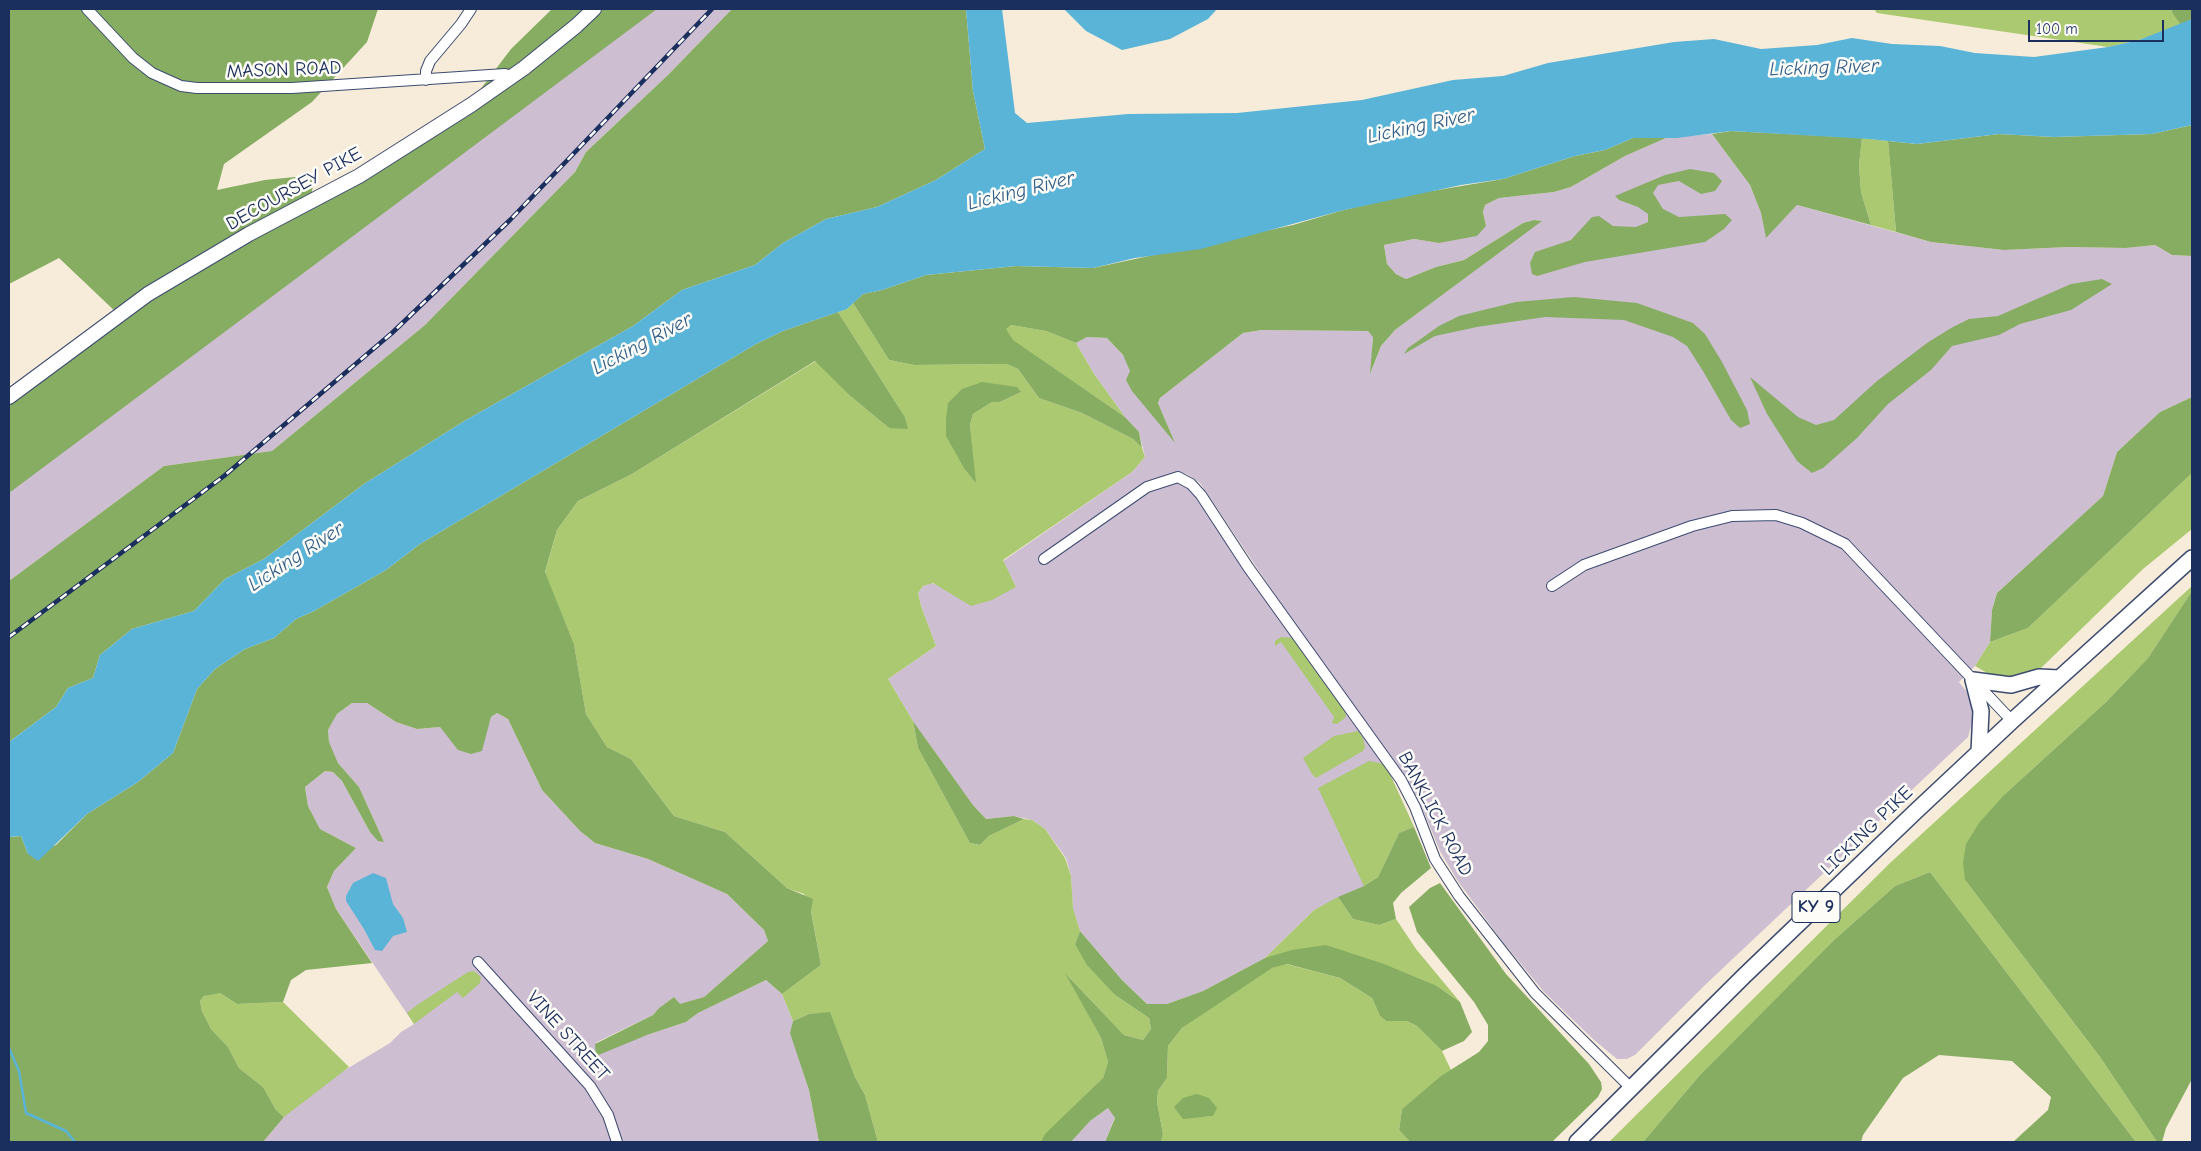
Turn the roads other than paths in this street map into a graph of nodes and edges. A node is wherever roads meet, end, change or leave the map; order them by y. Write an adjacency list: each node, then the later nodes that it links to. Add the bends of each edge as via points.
1 (87, 9): 5 (street, MASON ROAD, via 133,58 152,72 181,86 216,90)
2 (471, 9): 5 (street, via 430,61)
3 (594, 9): 4 (main road, DECOURSEY PIKE)
4 (511, 76): 5 (street, MASON ROAD); 6 (main road, DECOURSEY PIKE, via 367,171 226,247 148,294)
5 (426, 80)
6 (9, 397)
7 (2192, 558): 10 (main road, LICKING PIKE / KY 9)
8 (1044, 559): 15 (street, BANKLICK ROAD, via 1147,488 1170,478 1184,478 1214,513 1248,567 1401,780 1435,859 1459,896 1535,994)
9 (1552, 586): 11 (street, via 1584,565 1692,526 1732,516 1776,515 1802,523 1845,544)
10 (2059, 678): 11 (main road, via 2039,677 2011,686); 12 (main road, LICKING PIKE / KY 9)
11 (1973, 680): 12 (street); 13 (main road, via 1980,711)
12 (2012, 721): 13 (main road, LICKING PIKE / KY 9)
13 (1979, 752): 15 (main road, LICKING PIKE / KY 9)
14 (478, 962): 16 (street, VINE STREET, via 590,1086 608,1115)
15 (1631, 1088): 17 (main road, LICKING PIKE / KY 9)
16 (616, 1142)
17 (1577, 1142)

